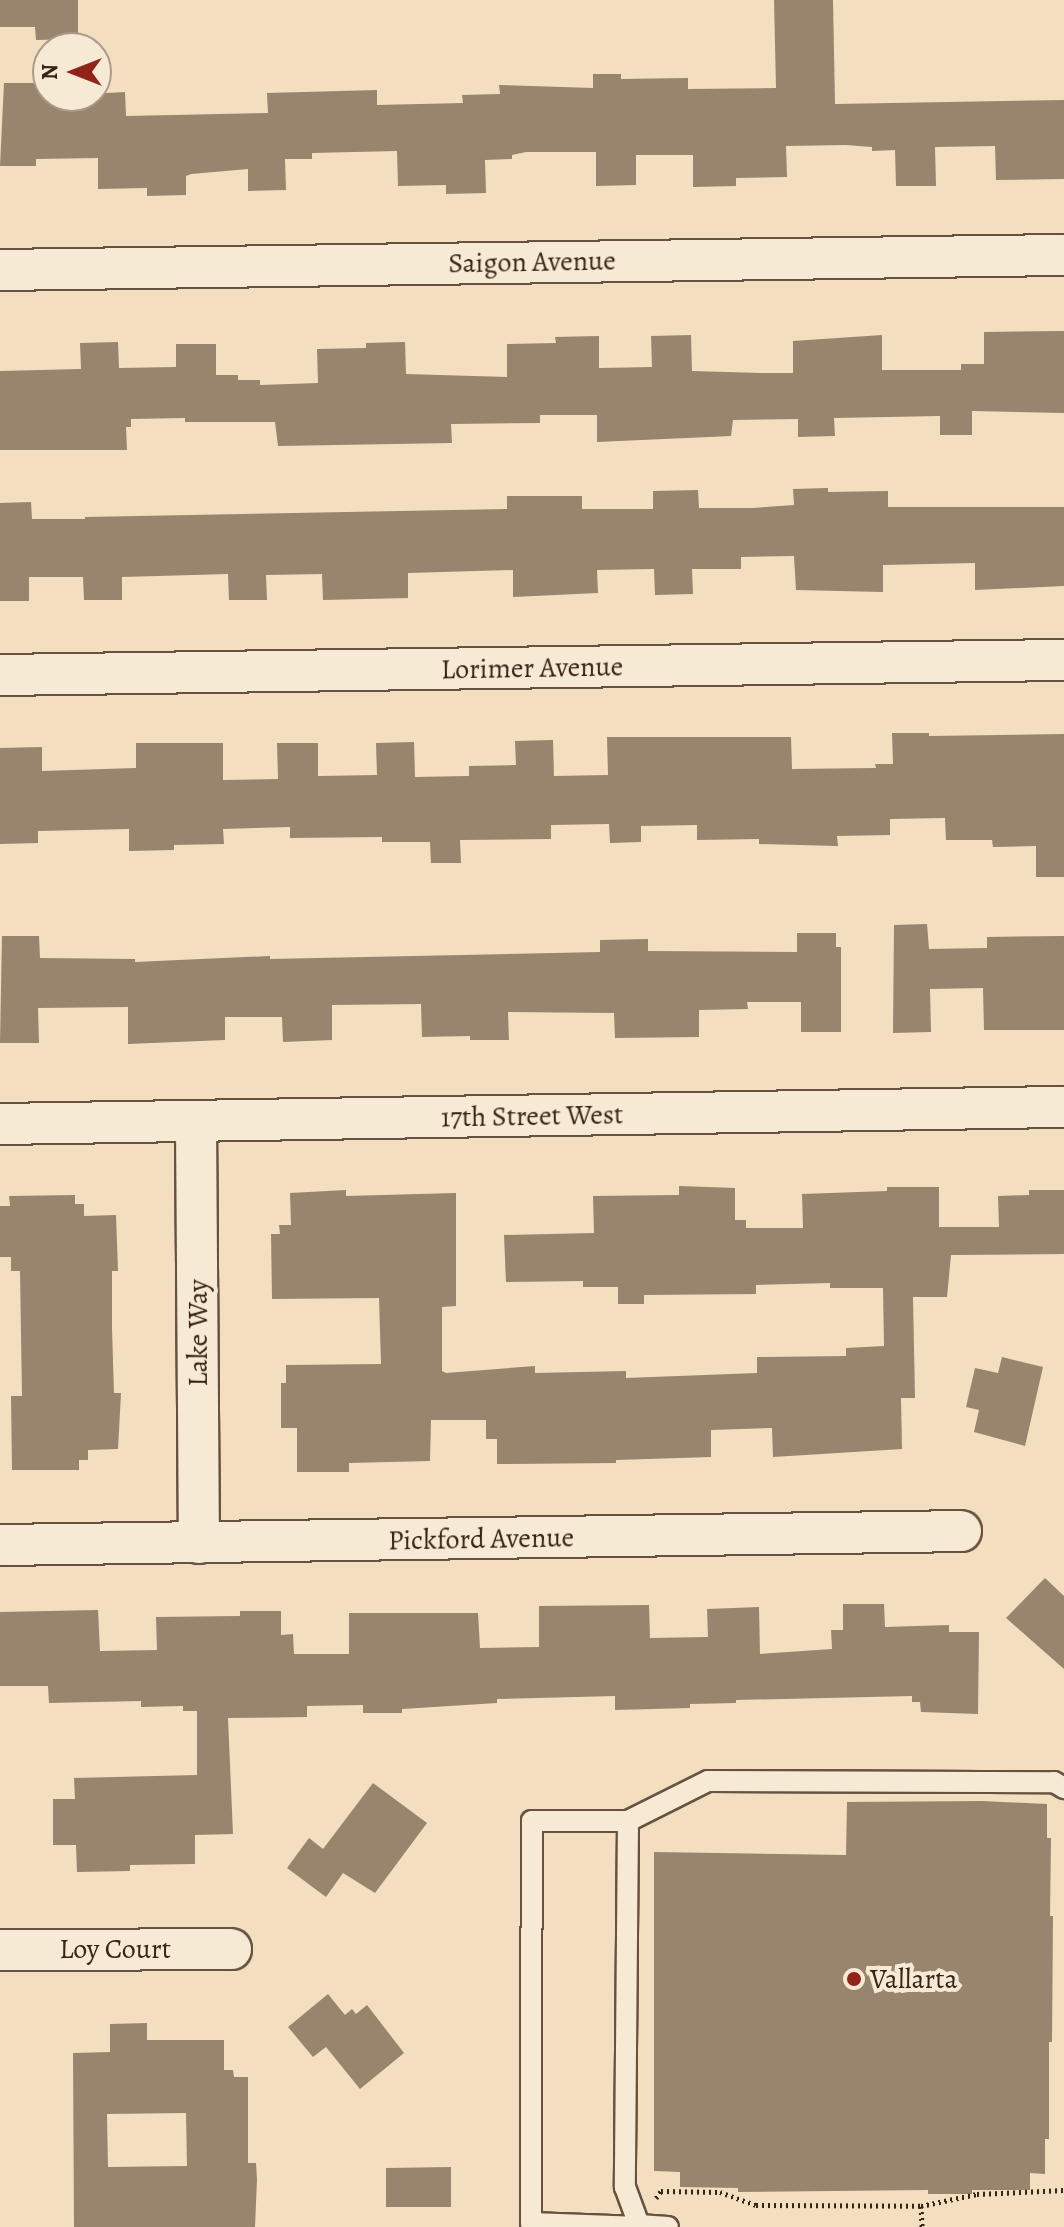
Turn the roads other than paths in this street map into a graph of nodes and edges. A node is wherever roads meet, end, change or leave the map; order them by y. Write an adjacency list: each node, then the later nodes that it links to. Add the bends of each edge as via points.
1 (1064, 255): 2 (street, Saigon Avenue)
2 (0, 270)
3 (1064, 660): 4 (street, Lorimer Avenue)
4 (0, 675)
5 (1064, 1107): 6 (street, 17th Street West)
6 (196, 1122): 7 (street, 17th Street West); 9 (street, Lake Way)
7 (0, 1124)
8 (961, 1531): 9 (street, Pickford Avenue)
9 (199, 1543): 10 (street, Pickford Avenue)
10 (0, 1545)
11 (1064, 1788): 12 (lane, via 1054,1782 708,1781)
12 (628, 1821): 15 (lane, via 625,2187); 15 (lane, via 532,1821 531,2223)
13 (231, 1949): 14 (street, Loy Court)
14 (0, 1950)
15 (639, 2226): 16 (lane)
16 (668, 2227)

